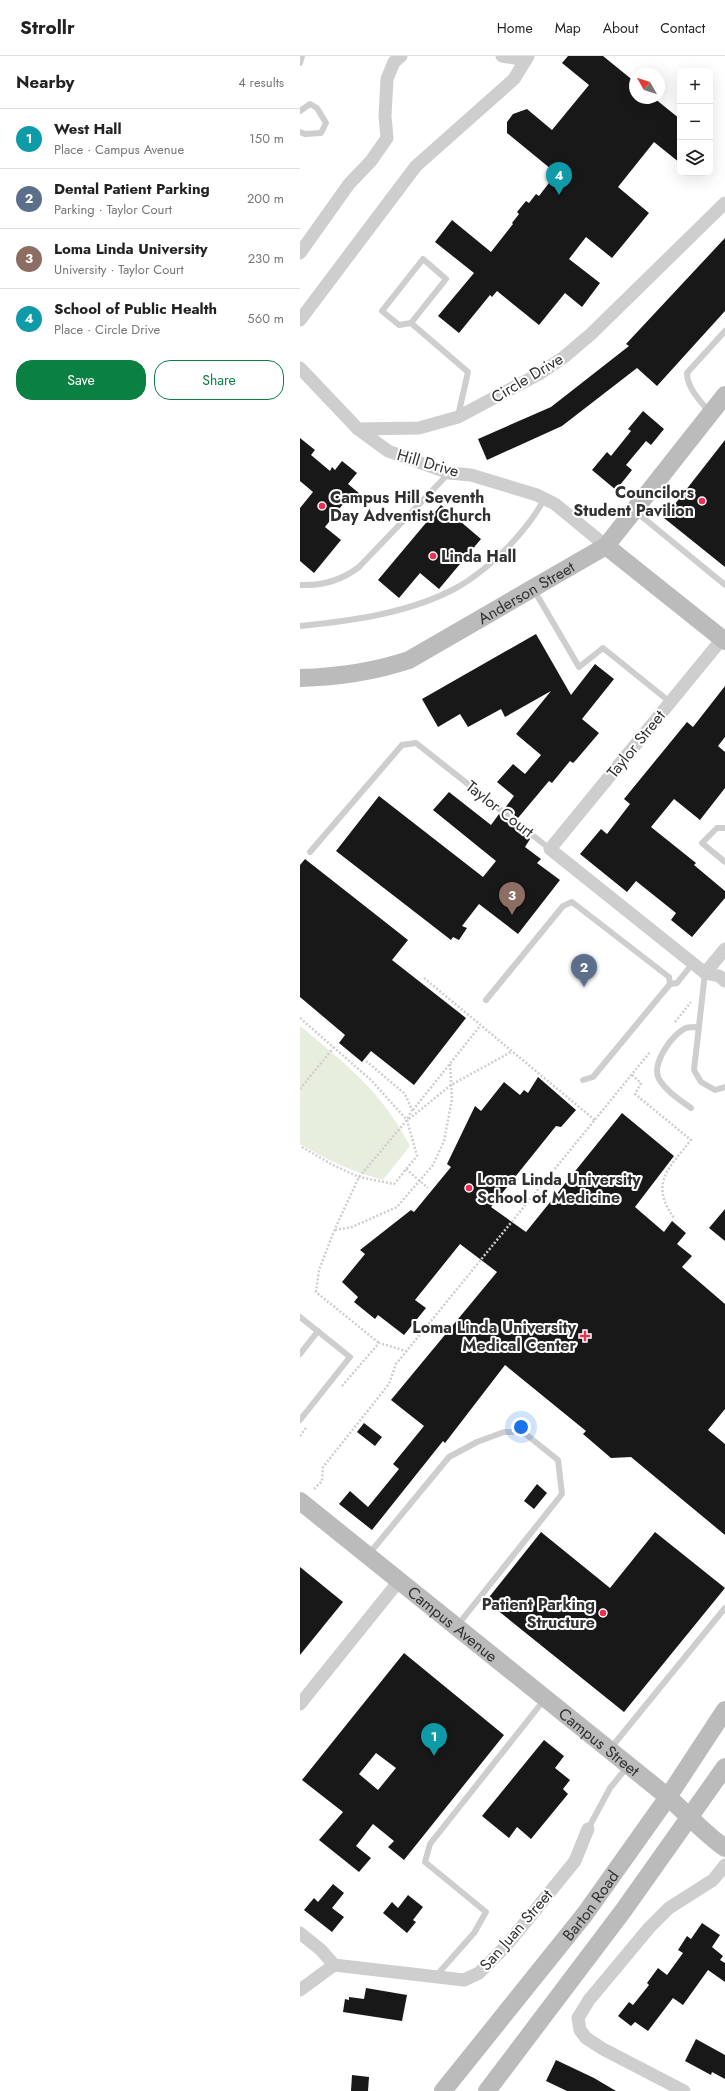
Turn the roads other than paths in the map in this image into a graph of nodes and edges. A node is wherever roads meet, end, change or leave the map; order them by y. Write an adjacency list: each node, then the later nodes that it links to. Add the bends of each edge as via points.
1 (302, 56): 5 (lane)
2 (401, 56): 9 (street, via 394,62 387,79 387,138 371,161 349,184)
3 (502, 56): 4 (street)
4 (527, 58): 10 (street, via 514,79 416,166)
5 (300, 63)
6 (300, 111): 7 (lane, via 310,104 317,108 326,123 321,133)
7 (300, 132)
8 (725, 203): 16 (street, Circle Drive, via 591,334 564,357)
9 (300, 253)
10 (300, 320)
11 (411, 323): 11 (lane, via 399,325 382,311 423,259 446,279); 16 (lane, via 468,372)
12 (725, 331): 15 (lane, via 687,373 692,391)
13 (300, 368): 17 (street)
14 (725, 394): 15 (main road)
15 (710, 414): 20 (main road)
16 (458, 417): 17 (street, Circle Drive, via 419,428)
17 (358, 428): 18 (street, Hill Drive, via 388,451)
18 (449, 472): 19 (street, Hill Drive, via 471,475); 22 (lane, via 350,574 324,584)
19 (544, 499): 21 (street, Hill Drive, via 555,504); 25 (lane, via 536,517 496,559 455,588 392,612 335,623)
20 (634, 510): 21 (main road); 23 (lane)
21 (606, 546): 24 (main road, Anderson Street); 26 (main road)
22 (300, 585)
23 (725, 585)
24 (533, 588): 27 (main road, Anderson Street, via 409,660 356,674); 28 (lane, via 579,667 603,648)
25 (300, 626)
26 (723, 640): 28 (street, Taylor Street)
27 (300, 678)
28 (670, 702): 30 (street, Taylor Street)
29 (725, 828): 32 (lane, via 717,828 702,843)
30 (550, 849): 31 (lane, Taylor Court, via 416,743 402,745); 34 (street, Taylor Court)
31 (310, 852)
32 (725, 862)
33 (725, 949): 35 (street)
34 (694, 963): 35 (street, Taylor Court); 37 (lane, via 677,983)
35 (705, 973): 36 (street, via 719,976); 39 (lane)
36 (725, 981)
37 (670, 984): 38 (lane, via 669,977 572,902 563,906); 40 (lane, via 593,1077)
38 (486, 1000)
39 (699, 1027): 41 (lane, via 694,1070 700,1082 715,1090); 42 (lane, via 687,1028 676,1037 658,1064 658,1078 667,1089)
40 (583, 1080)
41 (725, 1086)
42 (691, 1108)
43 (300, 1317): 44 (lane)
44 (318, 1331): 45 (lane); 46 (lane, via 350,1357)
45 (300, 1354)
46 (300, 1420)
47 (300, 1501): 48 (main road)
48 (368, 1556): 49 (main road); 51 (lane, via 449,1457 477,1442 504,1432 523,1432 558,1460 562,1494)
49 (399, 1581): 51 (main road, Campus Avenue); 54 (street)
50 (725, 1608): 56 (lane)
51 (456, 1627): 52 (main road, Campus Avenue)
52 (506, 1668): 53 (main road, Campus Street)
53 (545, 1699): 56 (main road, Campus Street); 66 (lane, via 430,1844 425,1862 486,1912 474,1933)
54 (300, 1704)
55 (725, 1710): 59 (main road, Barton Road)
56 (609, 1750): 57 (main road, Campus Street)
57 (628, 1766): 59 (main road, Campus Street); 61 (lane, via 610,1788)
58 (725, 1767): 60 (main road, Barton Road)
59 (668, 1797): 60 (main road, Campus Street); 68 (main road, Barton Road, via 585,1914)
60 (690, 1817): 62 (main road, via 703,1832); 69 (main road, Barton Road)
61 (588, 1829): 66 (street, San Juan Street, via 575,1861 504,1948 479,1973 464,1980)
62 (725, 1848)
63 (725, 1866): 70 (street, via 713,1880 669,1908 649,1928 589,2000 578,2018 580,2030 586,2038)
64 (300, 1933): 65 (street, via 321,1950)
65 (334, 1965): 66 (street, San Juan Street); 67 (street)
66 (435, 1977)
67 (300, 1990)
68 (444, 2091)
69 (488, 2091)
70 (684, 2091)

